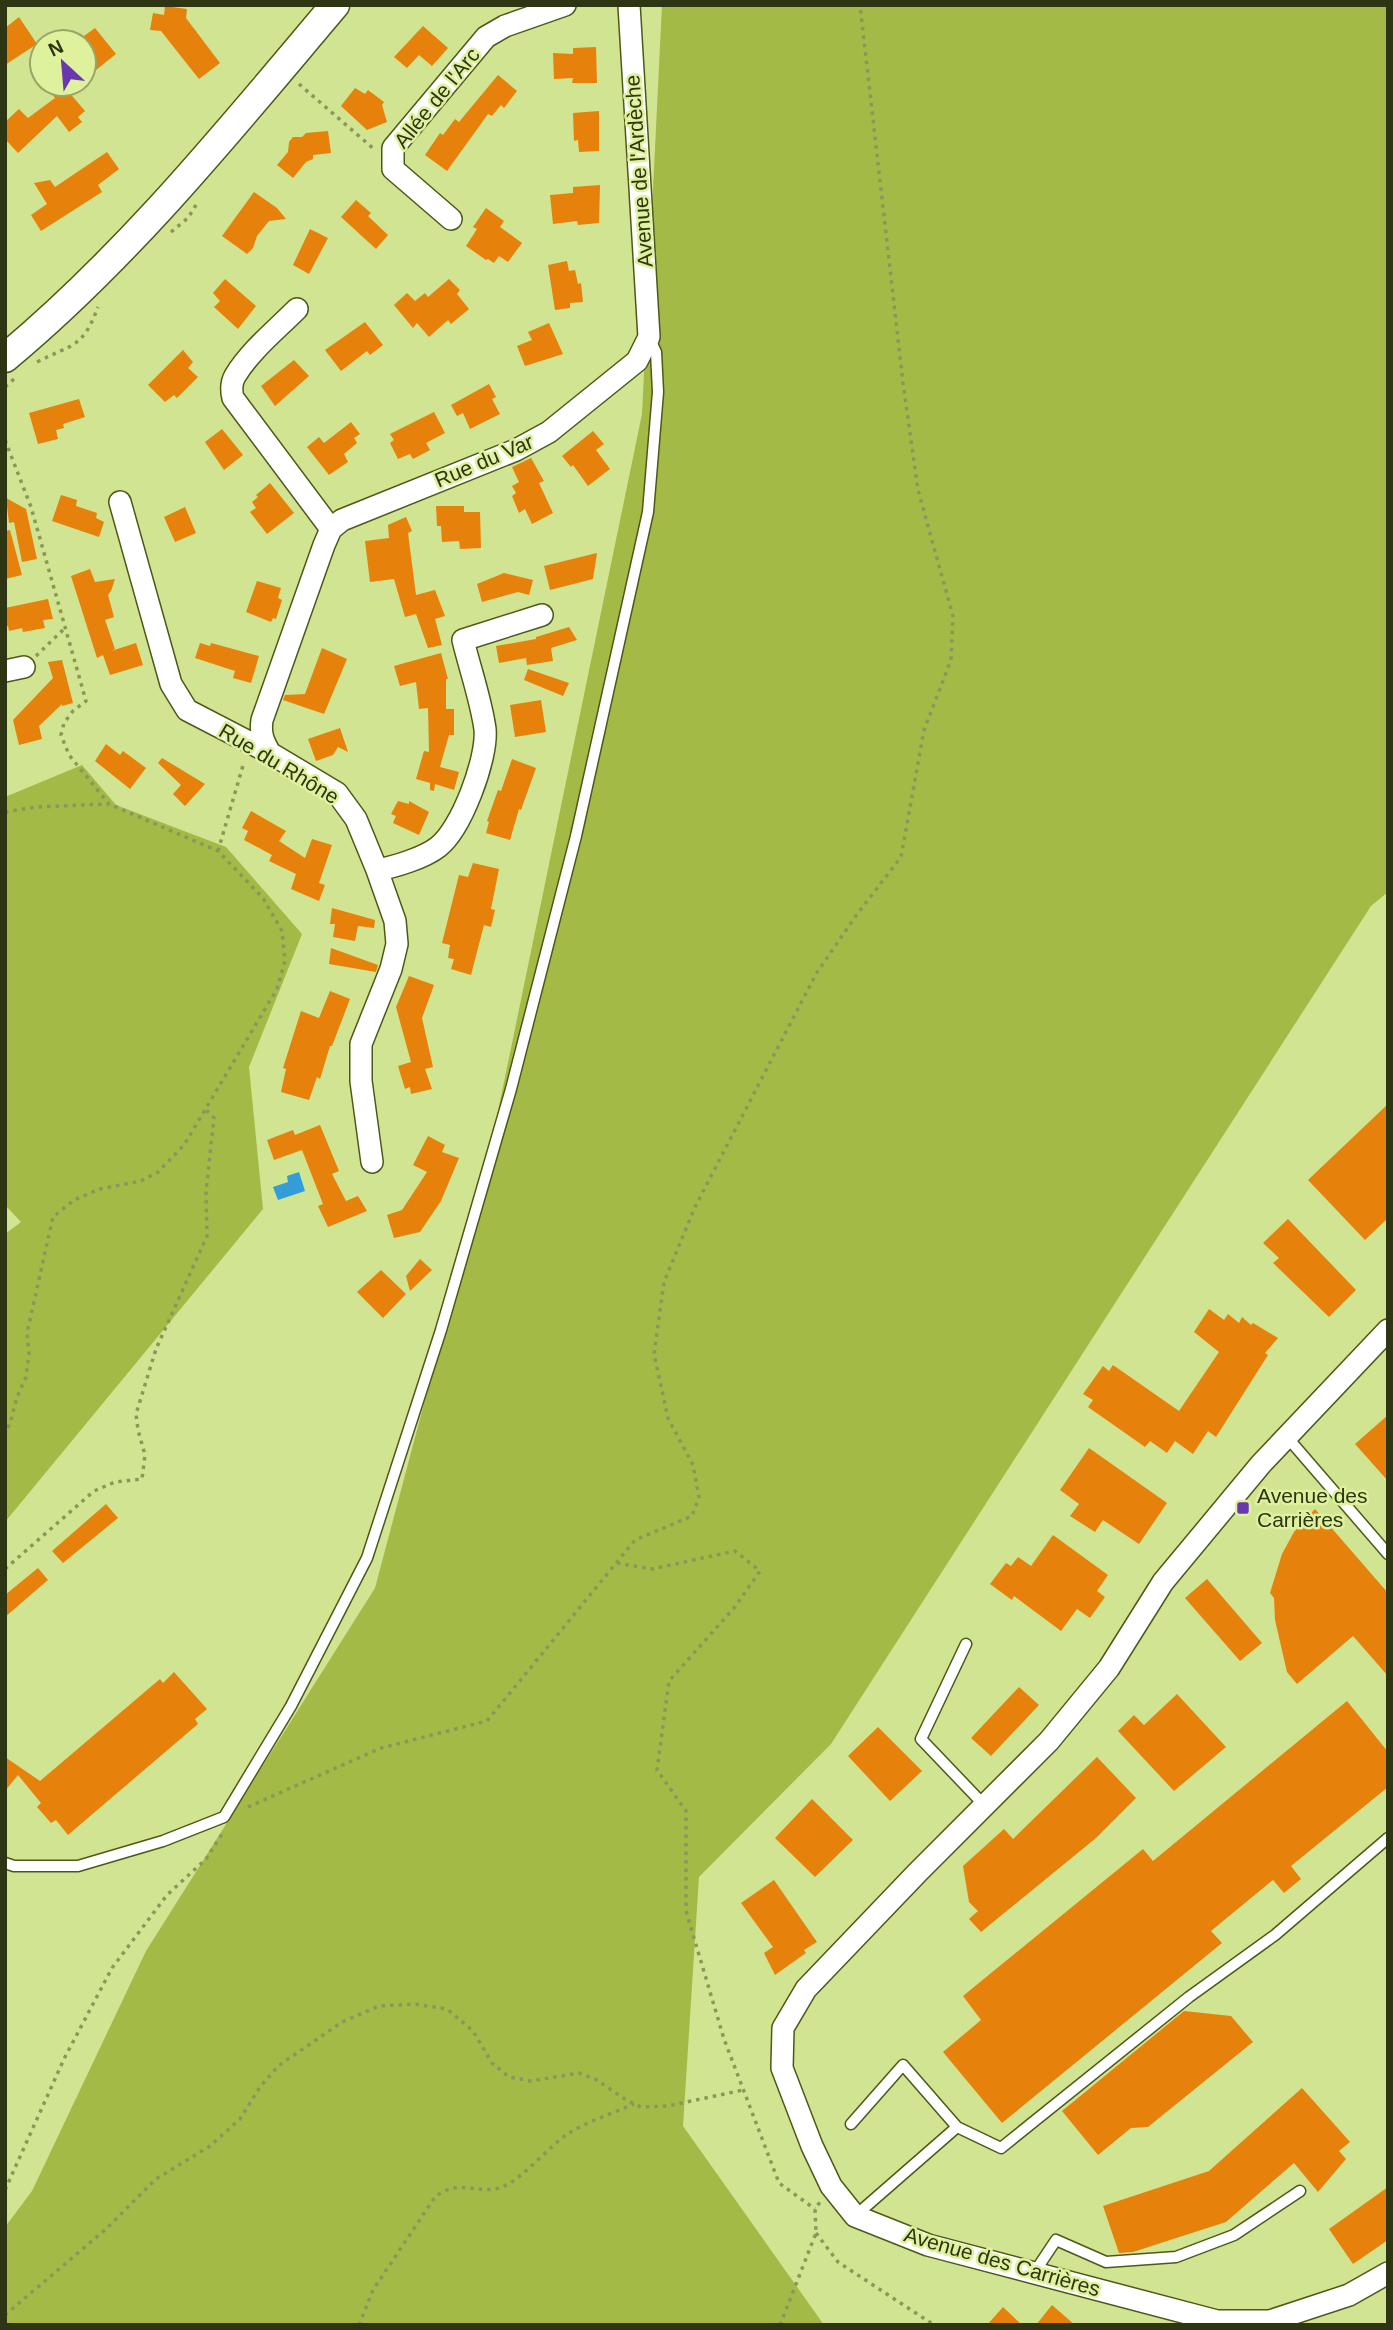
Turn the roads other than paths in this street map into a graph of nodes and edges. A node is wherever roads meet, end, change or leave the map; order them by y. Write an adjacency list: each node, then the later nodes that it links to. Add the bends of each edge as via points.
1 (321, 5): 5 (lane)
2 (335, 5): 5 (main road)
3 (565, 5): 6 (street, Allée de l'Arc, via 486,37 393,148 393,169)
4 (629, 5): 8 (street, Avenue de l'Ardèche)
5 (288, 75): 9 (main road, via 47,323)
6 (451, 219)
7 (297, 309): 11 (street, via 250,357 231,388 233,398)
8 (649, 337): 11 (street, Rue du Var, via 636,361 549,432 516,450 342,520); 24 (lane, via 656,352 658,392 648,512 576,836 511,1090 441,1330 367,1558 291,1706 224,1817 78,1866)
9 (5, 358)
10 (120, 502): 14 (street, Rue du Rhône, via 171,684 187,710)
11 (331, 529): 13 (street)
12 (542, 615): 16 (street, via 463,640 485,730 484,752 463,810 438,847)
13 (262, 720): 14 (street, via 254,728); 15 (street, via 263,742)
14 (227, 731): 15 (street, Rue du Rhône)
15 (270, 753): 16 (street, Rue du Rhône, via 337,793 356,819)
16 (377, 870): 17 (street, Rue du Rhône, via 395,921 397,944 361,1044)
17 (372, 1162)
18 (1388, 1330): 19 (street, Avenue des Carrières)
19 (1287, 1437): 20 (lane); 22 (street, Avenue des Carrières, via 1163,1582 1092,1689)
20 (1388, 1554)
21 (966, 1644): 22 (lane, via 921,1739)
22 (985, 1806): 28 (street, Avenue des Carrières, via 806,1989 783,2028 782,2068 831,2186)
23 (1388, 1838): 26 (lane, via 1275,1935 1189,1997 1001,2148)
24 (5, 1863)
25 (851, 2124): 26 (lane, via 903,2065)
26 (957, 2127): 28 (lane)
27 (1300, 2191): 29 (lane, via 1234,2235 1176,2256 1106,2262 1056,2240)
28 (855, 2216): 29 (street, Avenue des Carrières, via 928,2245)
29 (1034, 2273): 31 (street, Avenue des Carrières, via 1217,2321)
30 (1388, 2273): 31 (street, Avenue des Carrières, via 1349,2295)
31 (1272, 2323)

